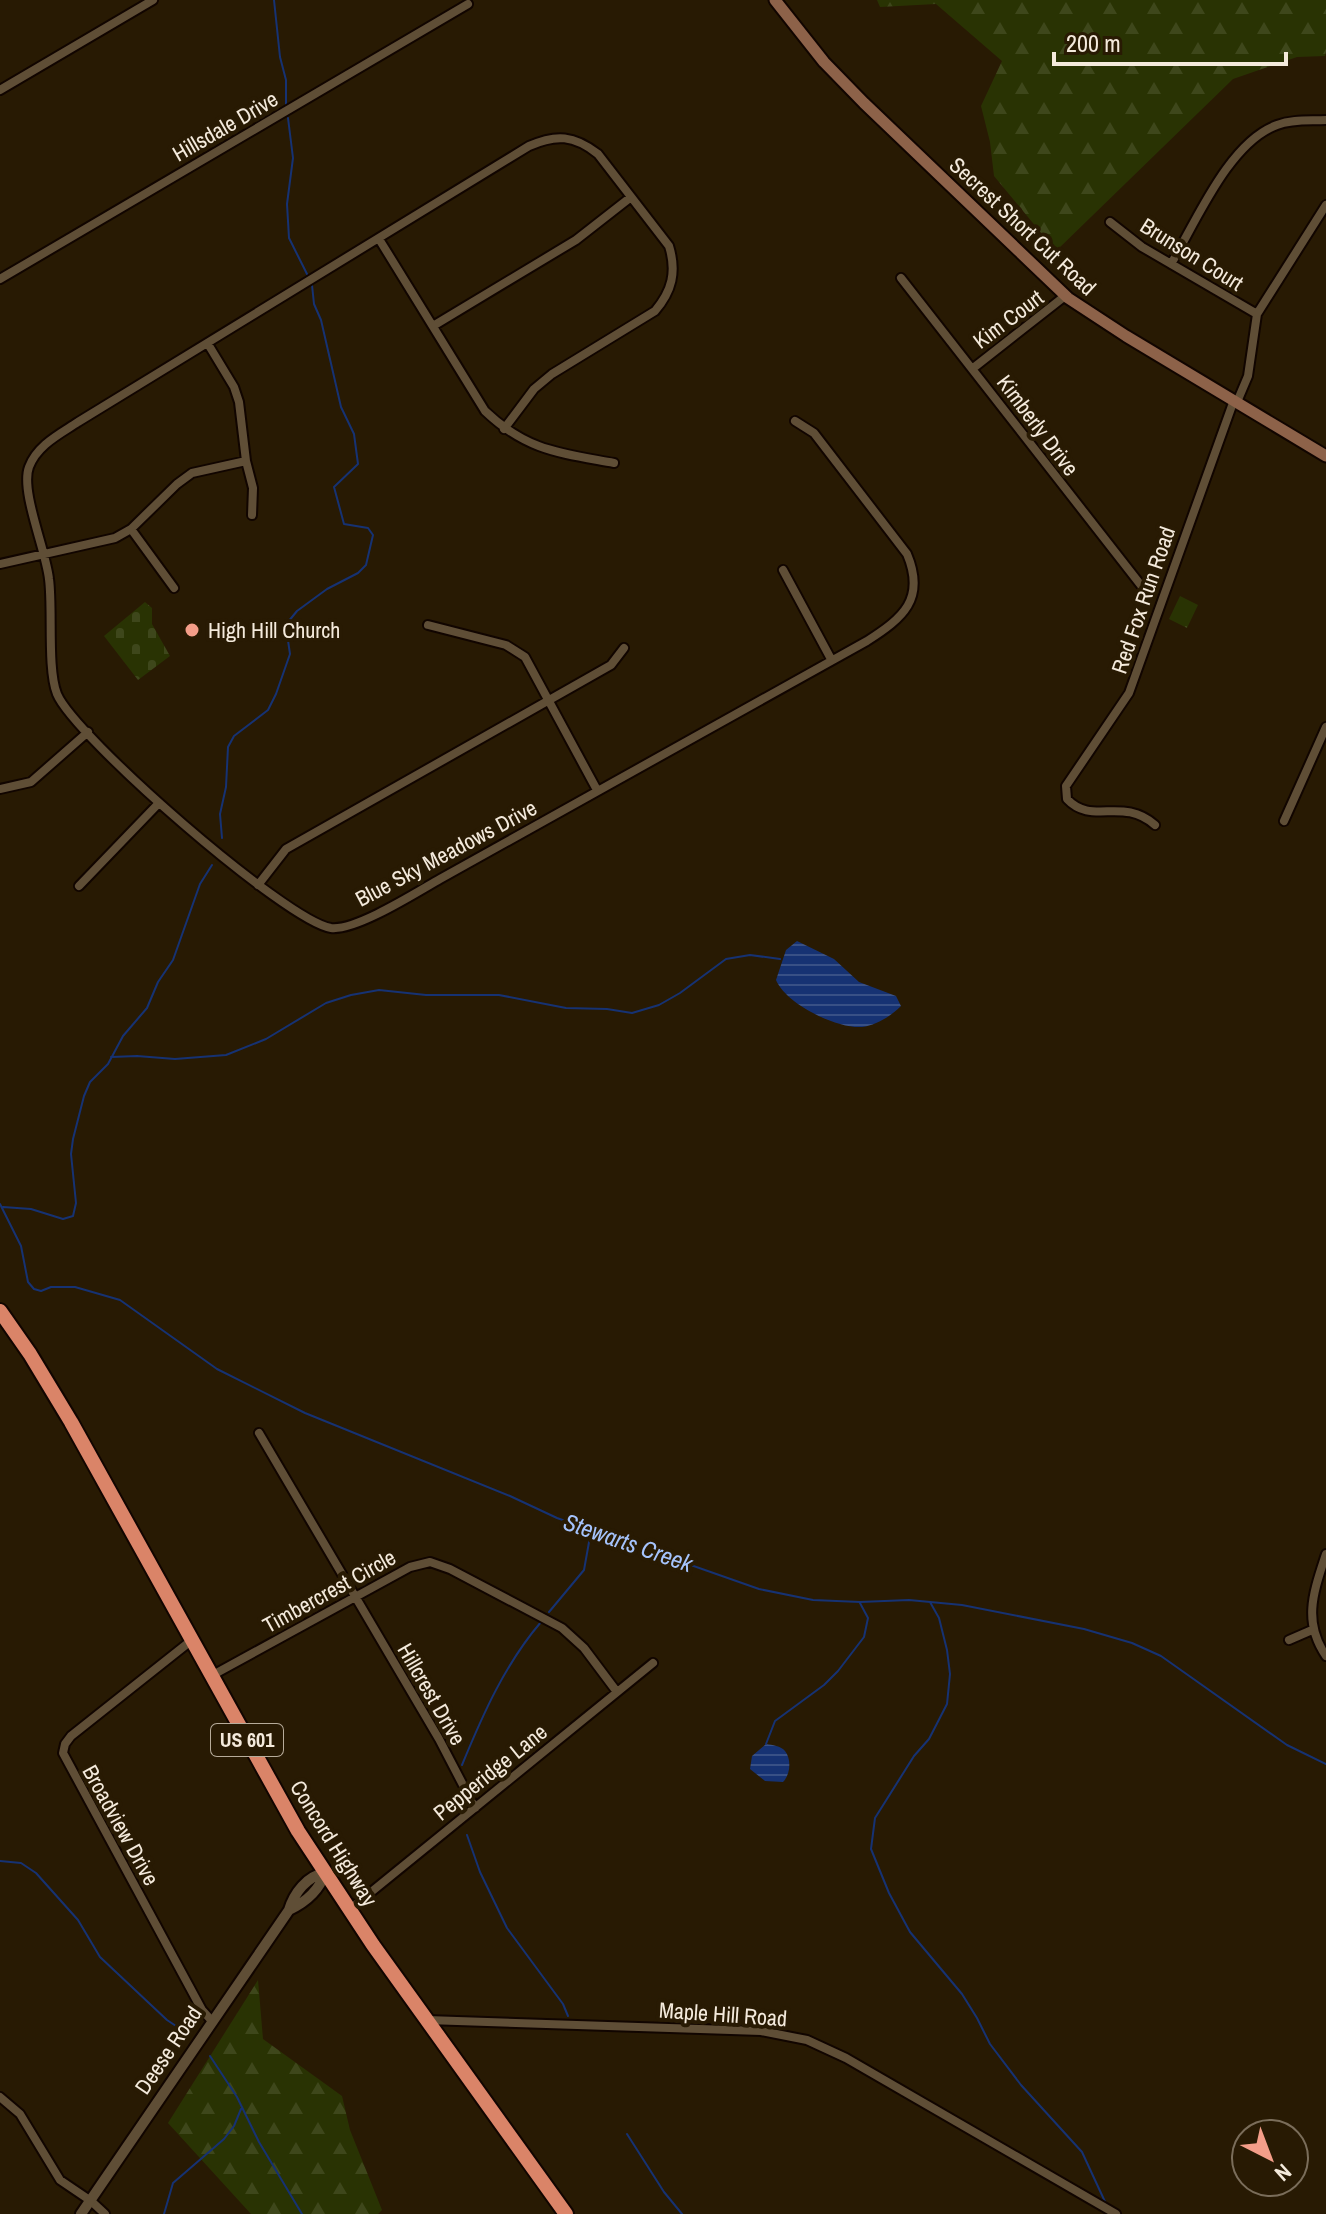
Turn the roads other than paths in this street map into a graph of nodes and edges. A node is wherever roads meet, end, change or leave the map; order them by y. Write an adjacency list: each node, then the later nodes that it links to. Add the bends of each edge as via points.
1 (153, 0): 4 (street)
2 (775, 0): 13 (main road, Secrest Short Cut Road, via 848,87)
3 (468, 4): 12 (street, Hillsdale Drive)
4 (0, 90)
5 (1326, 120): 10 (street, via 1278,124 1241,149)
6 (631, 197): 9 (street, Blue Sky Meadows Drive, via 583,142 546,138); 15 (street, via 576,240); 20 (street, Blue Sky Meadows Drive, via 669,246 675,264 666,297 655,311 552,374)
7 (1326, 205): 14 (street)
8 (1110, 222): 10 (street, Brunson Court)
9 (379, 239): 15 (street); 16 (street, Blue Sky Meadows Drive)
10 (1171, 264): 14 (street, Brunson Court)
11 (901, 278): 17 (street, Kimberly Drive)
12 (0, 279)
13 (1065, 296): 17 (street, Kim Court); 18 (main road, Secrest Short Cut Road)
14 (1257, 314): 18 (street, via 1248,376)
15 (433, 326): 20 (street, via 485,411)
16 (208, 344): 22 (street, via 234,387); 26 (street, Blue Sky Meadows Drive, via 78,422 37,454 27,485)
17 (972, 369): 30 (street, Kimberly Drive)
18 (1236, 401): 21 (main road, Secrest Short Cut Road); 41 (street, Red Fox Run Road, via 1129,693 1066,786 1067,799 1081,809 1137,812)
19 (795, 421): 33 (street, Blue Sky Meadows Drive, via 814,433 913,569 907,610 893,625)
20 (504, 429): 23 (street, via 529,444)
21 (1326, 456)
22 (246, 461): 24 (street); 25 (street, via 192,473)
23 (614, 463)
24 (252, 515)
25 (131, 529): 26 (street); 29 (street)
26 (45, 555): 27 (street); 36 (street, Blue Sky Meadows Drive, via 57,693)
27 (0, 564)
28 (783, 570): 33 (street)
29 (174, 588)
30 (1147, 593)
31 (428, 625): 34 (street, via 506,645 525,657)
32 (624, 648): 34 (street, via 611,665)
33 (831, 659): 38 (street, Blue Sky Meadows Drive)
34 (549, 700): 38 (street); 42 (street, via 286,849)
35 (1326, 727): 40 (street)
36 (88, 732): 37 (street, via 31,782); 39 (street, Blue Sky Meadows Drive)
37 (0, 789)
38 (597, 790): 42 (street, Blue Sky Meadows Drive, via 344,928 329,928 302,915)
39 (158, 804): 42 (street, Blue Sky Meadows Drive); 43 (street)
40 (1284, 821)
41 (1155, 825)
42 (258, 885)
43 (79, 886)
44 (0, 1311): 49 (highway, Concord Highway / US 601, via 71,1422)
45 (259, 1433): 47 (street, Hillcrest Drive)
46 (1326, 1554): 48 (street, via 1316,1585)
47 (355, 1599): 53 (street, Timbercrest Circle); 54 (street, Timbercrest Circle, via 423,1562 450,1569 562,1628); 55 (street, Hillcrest Drive)
48 (1312, 1630): 50 (street); 51 (street)
49 (192, 1640): 53 (highway, Concord Highway / US 601); 59 (street, Broadview Drive, via 71,1736 63,1753)
50 (1289, 1640)
51 (1326, 1656)
52 (653, 1663): 54 (street, Pepperidge Lane)
53 (211, 1676): 56 (highway, Concord Highway / US 601)
54 (617, 1692): 55 (street, Pepperidge Lane)
55 (475, 1808): 57 (street, Pepperidge Lane)
56 (325, 1873): 57 (highway, Concord Highway / US 601); 59 (street, Deese Road, via 313,1875 293,1899)
57 (349, 1910): 58 (highway, Concord Highway / US 601)
58 (427, 2020): 64 (highway, Concord Highway / US 601); 65 (street, Maple Hill Road, via 746,2031 807,2040)
59 (212, 2021): 61 (street, Deese Road)
60 (0, 2097): 61 (street, via 20,2114 60,2180)
61 (91, 2201): 62 (street, Deese Road); 63 (street)
62 (81, 2214)
63 (105, 2214)
64 (566, 2214)
65 (1116, 2214)

